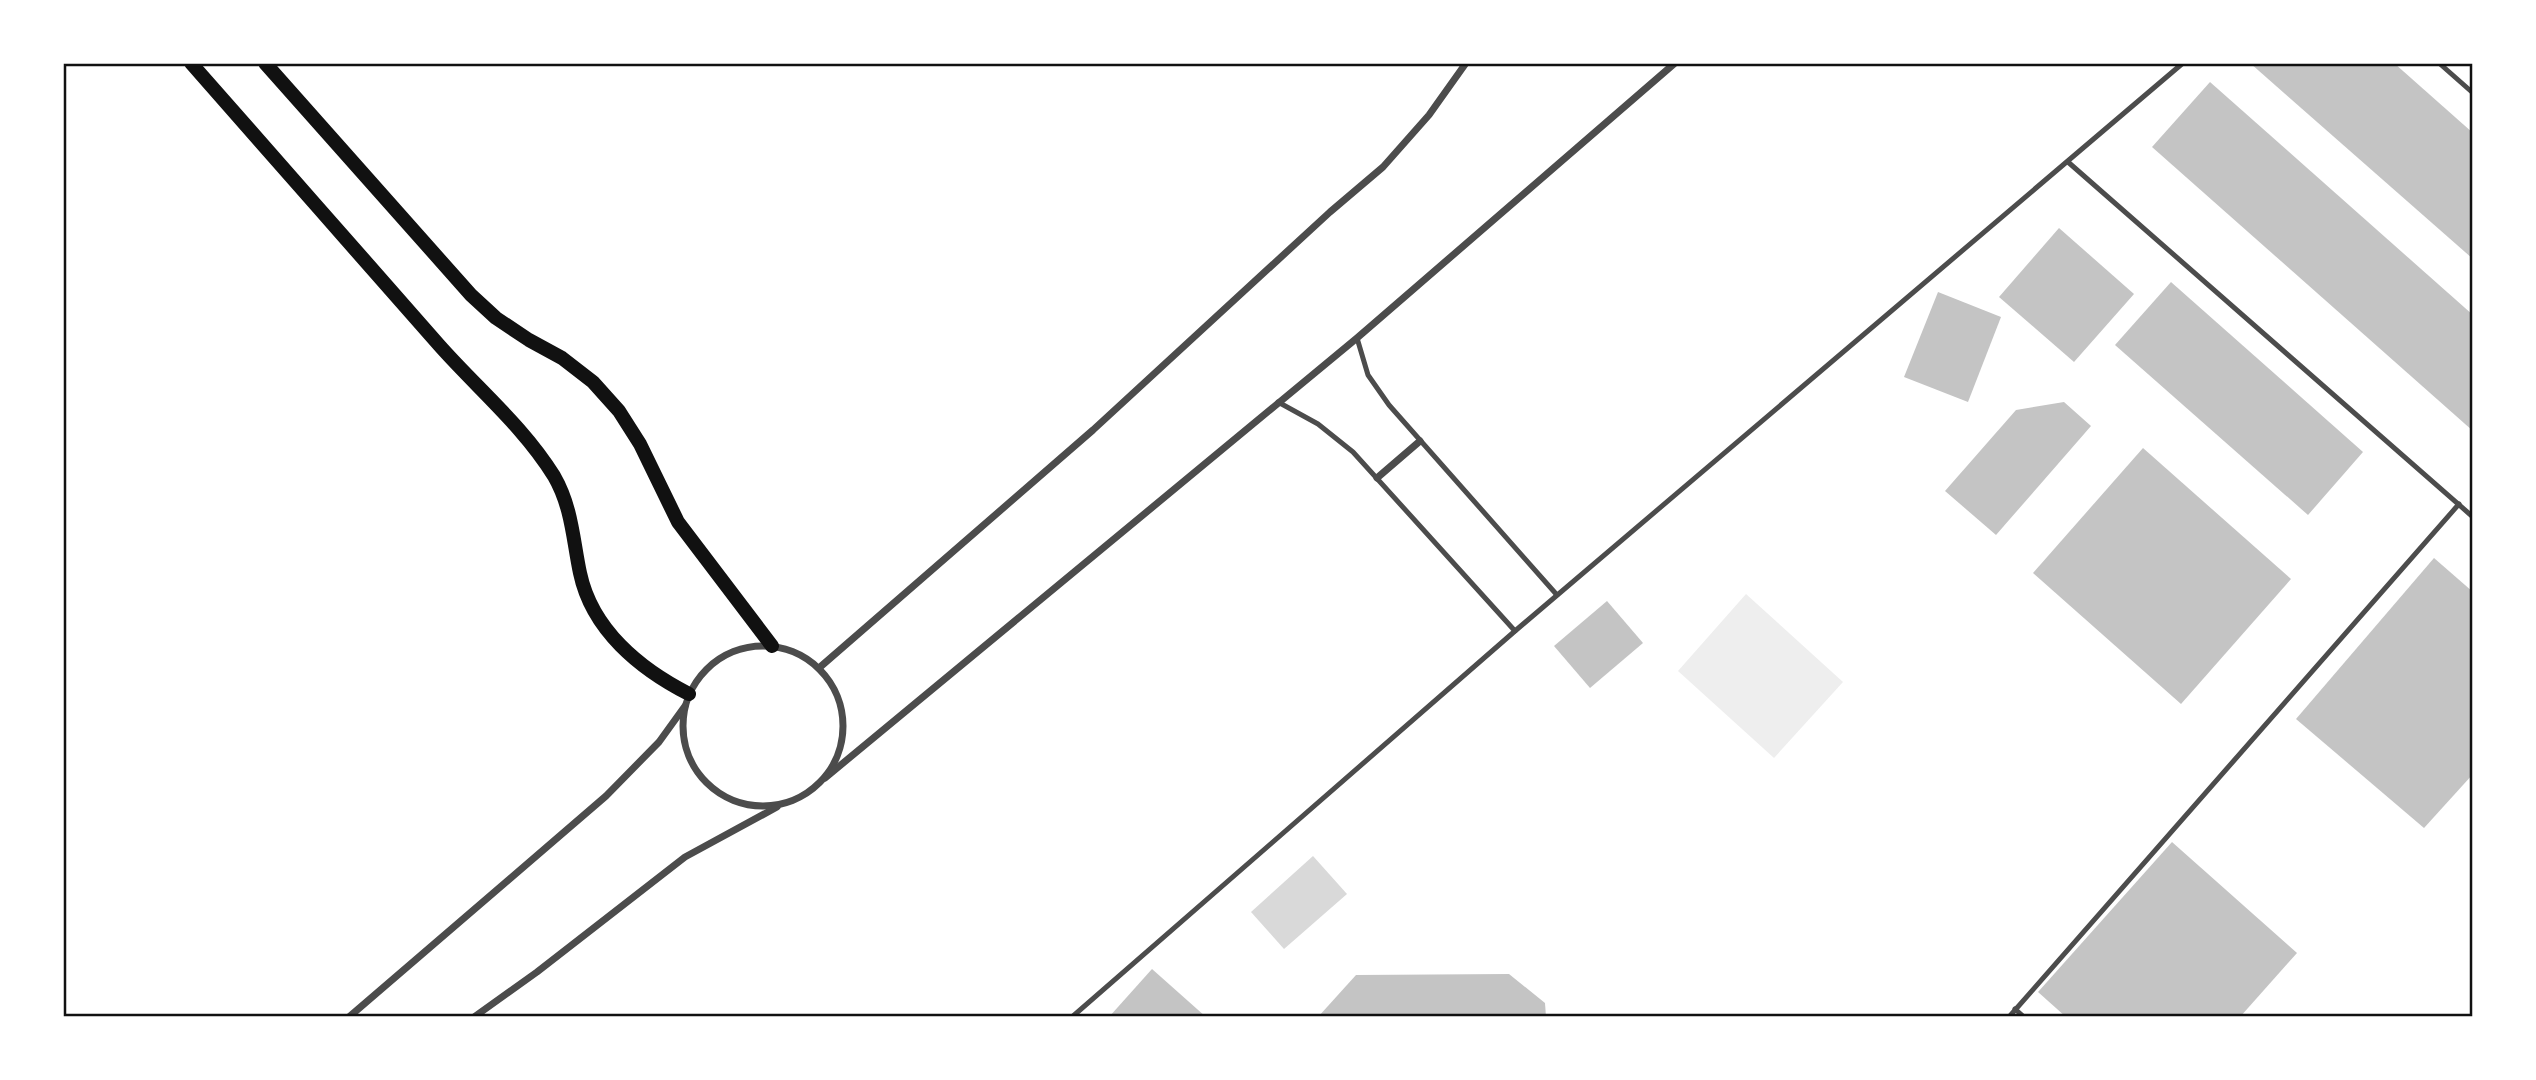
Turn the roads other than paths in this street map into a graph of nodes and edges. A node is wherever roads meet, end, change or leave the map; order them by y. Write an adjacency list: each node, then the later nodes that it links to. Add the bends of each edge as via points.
1 (191, 63): 19 (main road, via 433,339 526,437 555,478 573,525 580,575 610,635 632,659)
2 (265, 63): 17 (main road, via 471,295 496,318 593,382 619,411 678,522)
3 (1466, 63): 18 (street, via 1429,115 1383,167 1093,430)
4 (1675, 63): 9 (street)
5 (2183, 63): 8 (lane)
6 (2440, 63): 7 (lane)
7 (2473, 93)
8 (2068, 162): 13 (lane); 15 (lane)
9 (1357, 338): 10 (street); 11 (lane, via 1368,375)
10 (1278, 402): 12 (lane, via 1336,438); 20 (street)
11 (1420, 441): 12 (street); 15 (lane)
12 (1377, 478): 16 (lane)
13 (2459, 504): 14 (lane); 22 (lane)
14 (2473, 517)
15 (1557, 595): 16 (lane)
16 (1515, 631): 25 (lane)
17 (772, 646): 18 (street, via 805,657); 19 (street, via 732,651 699,676)
18 (819, 668): 20 (street, via 838,696 843,713 841,747)
19 (687, 700): 21 (street, via 683,729 698,774 735,802 758,807); 23 (street, via 659,742 606,796)
20 (825, 778): 21 (street)
21 (782, 805): 24 (street, via 685,857)
22 (2015, 1009): 26 (lane); 27 (lane)
23 (349, 1017)
24 (474, 1017)
25 (1072, 1017)
26 (2008, 1017)
27 (2024, 1017)

